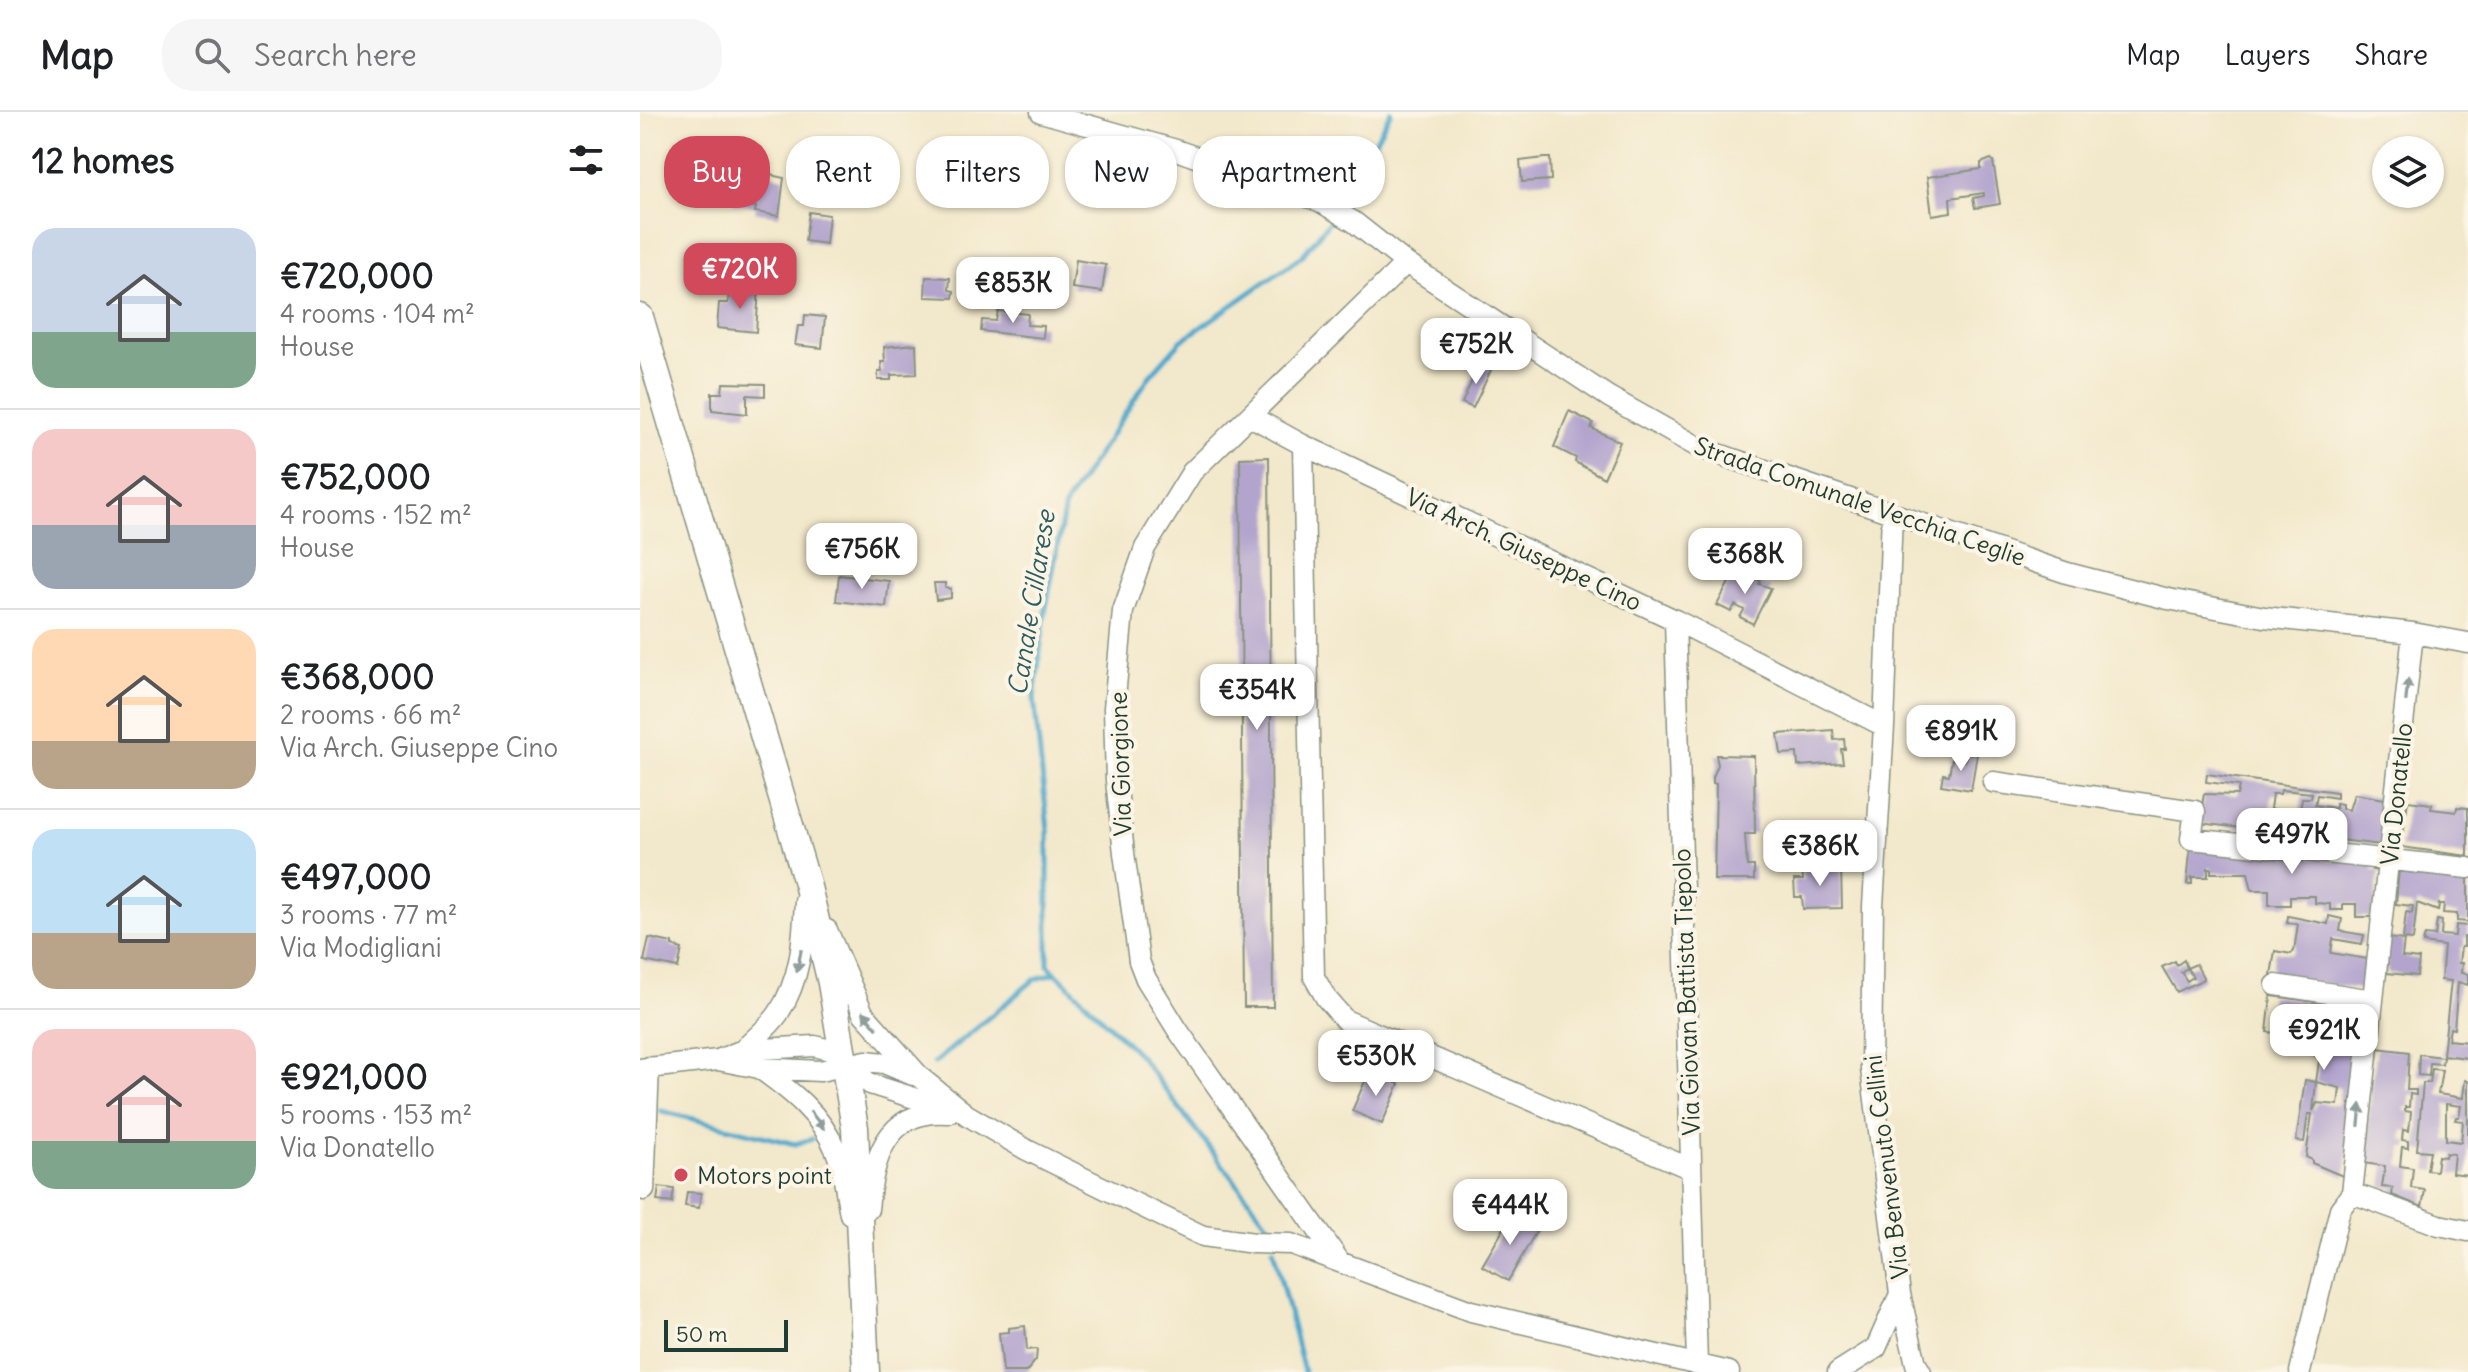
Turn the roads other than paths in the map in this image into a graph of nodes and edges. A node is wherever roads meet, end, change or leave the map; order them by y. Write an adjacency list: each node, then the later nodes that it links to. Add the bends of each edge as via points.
1 (1041, 112): 2 (street, Strada Comunale Vecchia Ceglie, via 1176,150 1319,201)
2 (1406, 263): 4 (street, Via Giorgione); 6 (street, Strada Comunale Vecchia Ceglie, via 1609,397 1698,447)
3 (640, 317): 14 (main road)
4 (1250, 416): 5 (street, Via Arch. Giuseppe Cino); 28 (street, Via Giorgione, via 1192,472 1145,548 1123,611 1114,708 1116,780 1139,961 1146,979)
5 (1303, 445): 7 (street, Via Arch. Giuseppe Cino); 24 (street, via 1314,977 1345,1020)
6 (1892, 513): 8 (street, Strada Comunale Vecchia Ceglie, via 2067,573 2168,599 2264,617); 10 (street, Via Benvenuto Cellini)
7 (1675, 620): 10 (street, Via Arch. Giuseppe Cino); 24 (street, Via Giovan Battista Tiepolo)
8 (2413, 633): 9 (street, Strada Comunale Vecchia Ceglie); 12 (street, Via Donatello, one-way to 8)
9 (2468, 643)
10 (1884, 726): 30 (street, Via Benvenuto Cellini, via 1873,906 1871,1069)
11 (1993, 782): 12 (street, via 2195,811 2191,839)
12 (2389, 858): 13 (street); 16 (street, Via Donatello)
13 (2468, 868)
14 (807, 883): 17 (street, one-way to 17, via 795,982 777,1016); 19 (main road); 22 (street, one-way to 14, via 863,1013)
15 (2276, 985): 16 (street)
16 (2373, 1000): 26 (street, Via Donatello, one-way to 16)
17 (743, 1050): 18 (street); 19 (street, via 815,1046 830,1050)
18 (718, 1060): 20 (street); 21 (street)
19 (846, 1064): 21 (street, via 820,1071); 22 (street, via 884,1063); 23 (street, via 870,1084); 29 (main road)
20 (645, 1068): 25 (street)
21 (759, 1068): 29 (street, one-way to 29, via 792,1091 821,1122 837,1153)
22 (921, 1078): 23 (street)
23 (967, 1115): 28 (street, via 1203,1236 1291,1244); 29 (street, via 931,1112 902,1122 881,1146 872,1174)
24 (1691, 1169): 31 (street, Via Giovan Battista Tiepolo)
25 (644, 1190)
26 (2352, 1193): 27 (street); 36 (street, Via Donatello, via 2340,1209)
27 (2468, 1231)
28 (1340, 1262): 31 (street, via 1471,1311)
29 (862, 1268): 32 (main road)
30 (1900, 1294): 34 (street, via 1876,1348); 35 (street, Via Benvenuto Cellini)
31 (1697, 1364): 33 (street)
32 (866, 1372)
33 (1729, 1372)
34 (1838, 1372)
35 (1921, 1372)
36 (2300, 1372)

